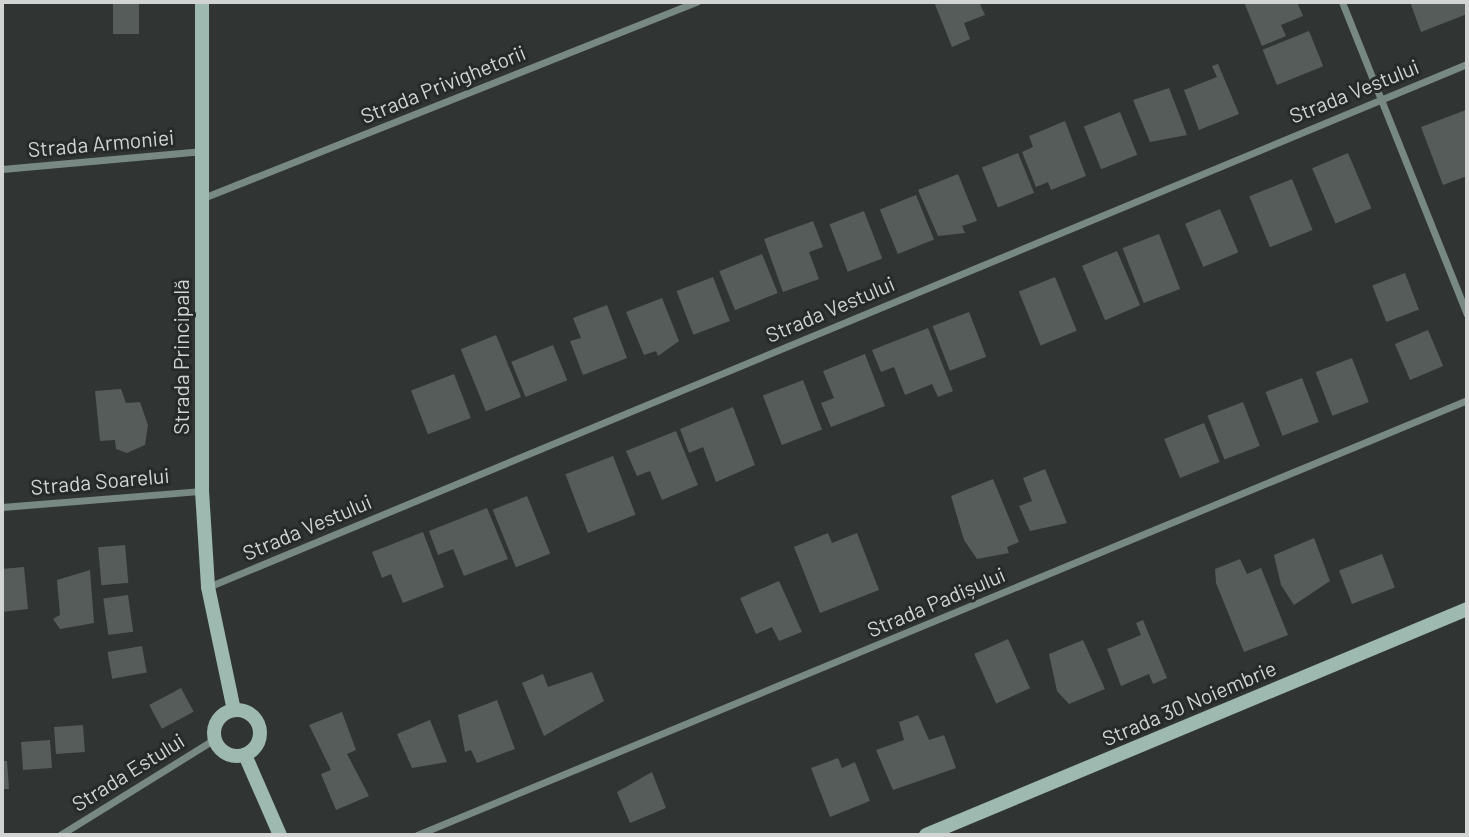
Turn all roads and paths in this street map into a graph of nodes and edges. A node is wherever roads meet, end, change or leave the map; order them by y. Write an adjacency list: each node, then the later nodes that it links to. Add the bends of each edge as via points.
1 (202, 2): 6 (main road, Strada Principală)
2 (696, 2): 8 (street, Strada Privighetorii)
3 (1342, 2): 5 (street)
4 (1467, 64): 5 (street, Strada Vestului)
5 (1383, 98): 9 (street); 13 (street, Strada Vestului)
6 (204, 151): 7 (street, Strada Armoniei); 8 (main road, Strada Principală)
7 (2, 169)
8 (203, 198): 11 (main road, Strada Principală)
9 (1467, 314)
10 (1467, 400): 20 (street, Strada Padișului)
11 (202, 491): 12 (street, Strada Soarelui); 13 (main road, Strada Principală)
12 (2, 507)
13 (208, 587): 15 (main road, Strada Principală)
14 (1467, 609): 21 (main road, Strada 30 Noiembrie)
15 (234, 710): 16 (main road, via 216,724); 17 (main road, via 249,713 259,724 260,739)
16 (215, 739): 17 (main road, via 223,752); 18 (street, Strada Estului)
17 (245, 755): 19 (main road)
18 (60, 835)
19 (280, 835)
20 (417, 835)
21 (926, 835)

